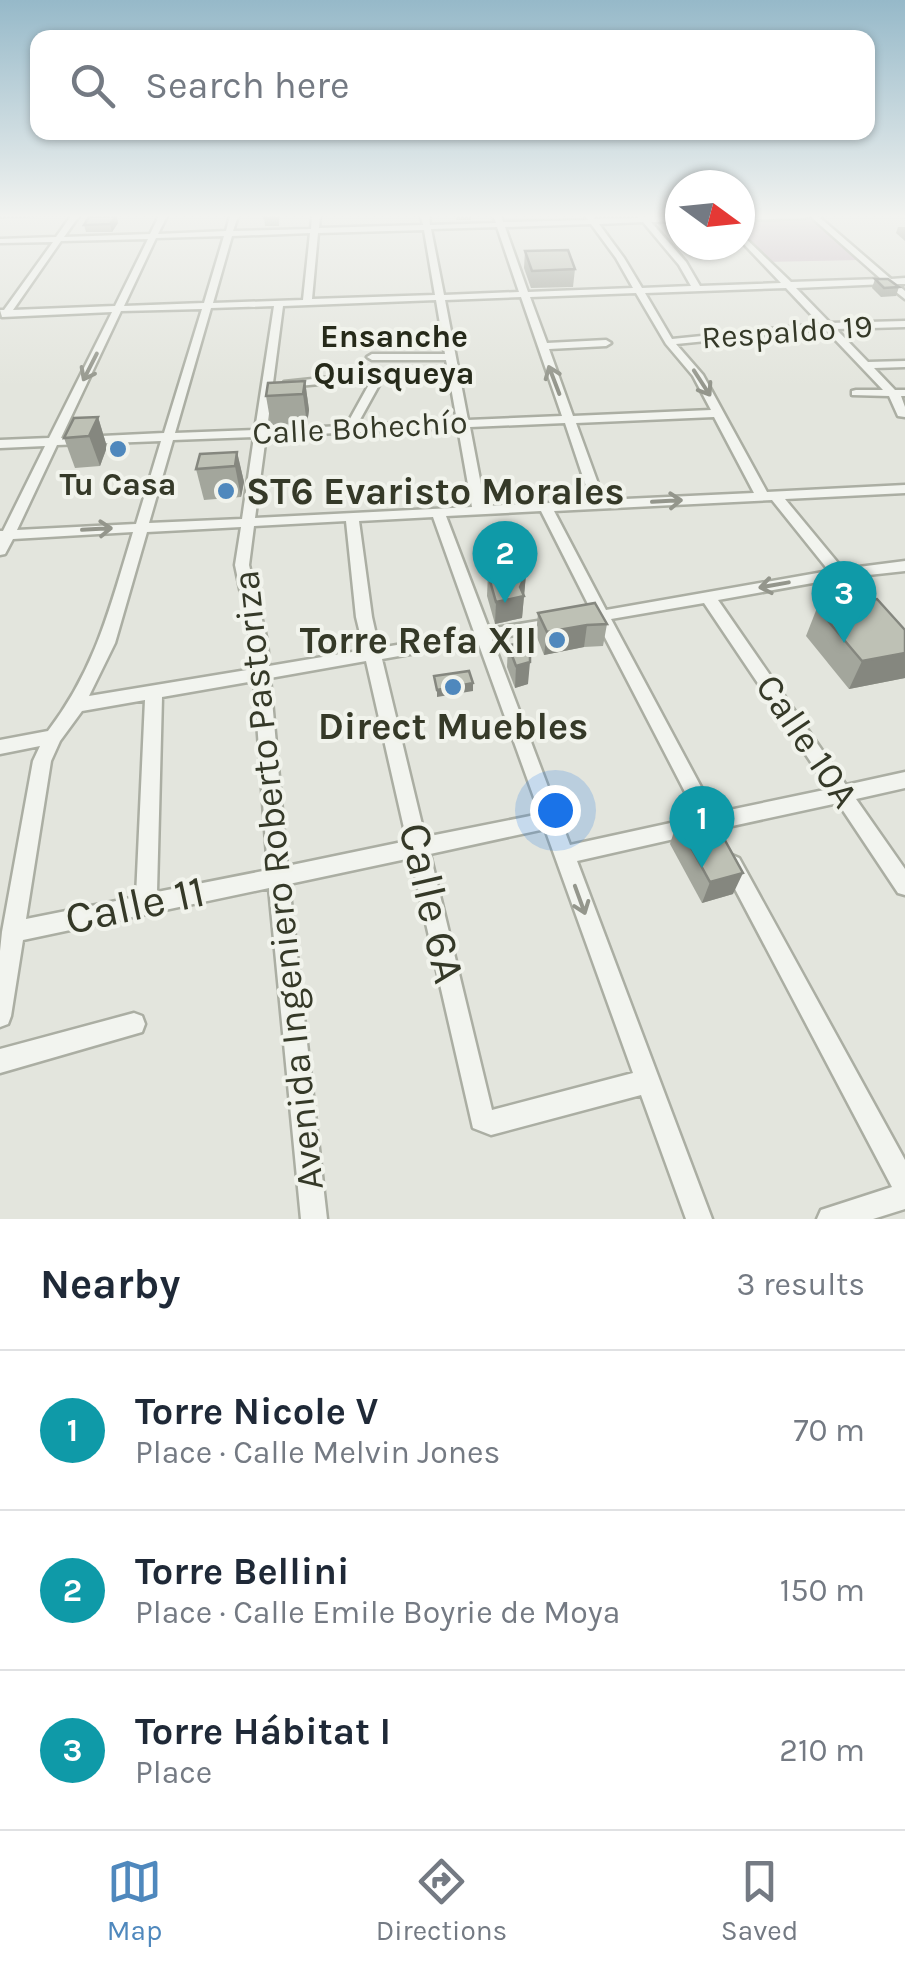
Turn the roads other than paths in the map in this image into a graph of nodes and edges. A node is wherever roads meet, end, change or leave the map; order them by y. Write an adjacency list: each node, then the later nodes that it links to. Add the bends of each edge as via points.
1 (33, 273): 23 (street)
2 (136, 273): 22 (street)
3 (217, 273): 21 (street)
4 (310, 273): 19 (street)
5 (434, 273): 18 (street)
6 (515, 273): 16 (street)
7 (627, 273): 15 (street)
8 (688, 273): 14 (street)
9 (776, 273): 13 (street)
10 (876, 273): 11 (street)
11 (886, 282): 12 (street); 13 (street); 17 (street)
12 (905, 282)
13 (788, 286): 14 (street); 26 (street)
14 (697, 288): 15 (street)
15 (638, 290): 16 (street); 27 (street)
16 (522, 295): 18 (street); 29 (street)
17 (905, 296)
18 (438, 298): 19 (street); 31 (street)
19 (308, 302): 20 (street)
20 (279, 304): 21 (street); 36 (street, Avenida Ingeniero Roberto Pastoriza)
21 (207, 306): 22 (street); 45 (street)
22 (120, 309): 23 (street); 46 (street, one-way to 46)
23 (4, 313): 24 (street)
24 (0, 323)
25 (905, 324): 26 (street, Respaldo 19)
26 (827, 326): 27 (street, Respaldo 19); 33 (street)
27 (669, 342): 39 (street, one-way to 39)
28 (606, 343): 29 (street)
29 (542, 346): 41 (street, one-way to 29)
30 (372, 357): 31 (street)
31 (450, 357): 34 (street)
32 (905, 364): 33 (street)
33 (865, 365): 38 (street)
34 (454, 373): 35 (street); 42 (street)
35 (378, 375): 36 (street); 43 (street)
36 (267, 386): 44 (street, Avenida Ingeniero Roberto Pastoriza)
37 (856, 393): 38 (street)
38 (898, 393): 40 (street)
39 (719, 413): 41 (street, Calle Bohechío); 49 (street)
40 (902, 414)
41 (568, 416): 42 (street, Calle Bohechío); 50 (street)
42 (463, 423): 43 (street, Calle Bohechío); 52 (street)
43 (350, 428): 44 (street, Calle Bohechío)
44 (260, 433): 45 (street, Calle Bohechío); 55 (street, Avenida Ingeniero Roberto Pastoriza)
45 (170, 436): 46 (street, Calle Bohechío); 56 (street)
46 (53, 441): 47 (street, Calle Bohechío); 57 (street)
47 (0, 444)
48 (905, 489): 49 (street)
49 (769, 496): 50 (street, one-way to 49); 60 (street)
50 (600, 504): 51 (street)
51 (545, 507): 52 (street); 62 (street)
52 (480, 510): 53 (street)
53 (438, 513): 54 (street); 64 (street)
54 (352, 518): 55 (street); 65 (street, Calle 6A)
55 (248, 522): 56 (street); 66 (street, Avenida Ingeniero Roberto Pastoriza, via 243,578)
56 (142, 526): 57 (street, one-way to 56); 68 (street, via 107,643)
57 (4, 534): 58 (street)
58 (0, 551)
59 (905, 566): 60 (street)
60 (837, 574): 61 (street, one-way to 61); 63 (street)
61 (707, 596): 62 (street); 72 (street, Calle 10A)
62 (599, 616): 64 (street); 74 (street)
63 (881, 625)
64 (482, 636): 65 (street); 73 (street)
65 (372, 654): 66 (street); 75 (street, Calle 6A)
66 (262, 672): 67 (street); 77 (street, Avenida Ingeniero Roberto Pastoriza)
67 (154, 692): 68 (street); 79 (street)
68 (77, 705): 69 (street)
69 (53, 737): 70 (street); 80 (street, via 37,778)
70 (0, 747)
71 (905, 780): 72 (street)
72 (844, 793): 74 (street); 78 (street, Calle 10A)
73 (551, 820): 75 (street, Calle 11); 76 (street)
74 (710, 822): 76 (street); 85 (street)
75 (420, 848): 77 (street, Calle 11); 84 (street, Calle 6A, via 482,1120 491,1124)
76 (564, 854): 84 (street, one-way to 84)
77 (278, 876): 79 (street, Calle 11); 87 (street, Avenida Ingeniero Roberto Pastoriza)
78 (905, 886)
79 (146, 902): 80 (street, Calle 11)
80 (13, 932): 81 (street)
81 (0, 1009)
82 (134, 1024): 83 (street)
83 (0, 1060)
84 (647, 1081): 88 (street)
85 (905, 1186)
86 (905, 1196): 89 (street)
87 (314, 1219)
88 (699, 1219)
89 (830, 1219)

